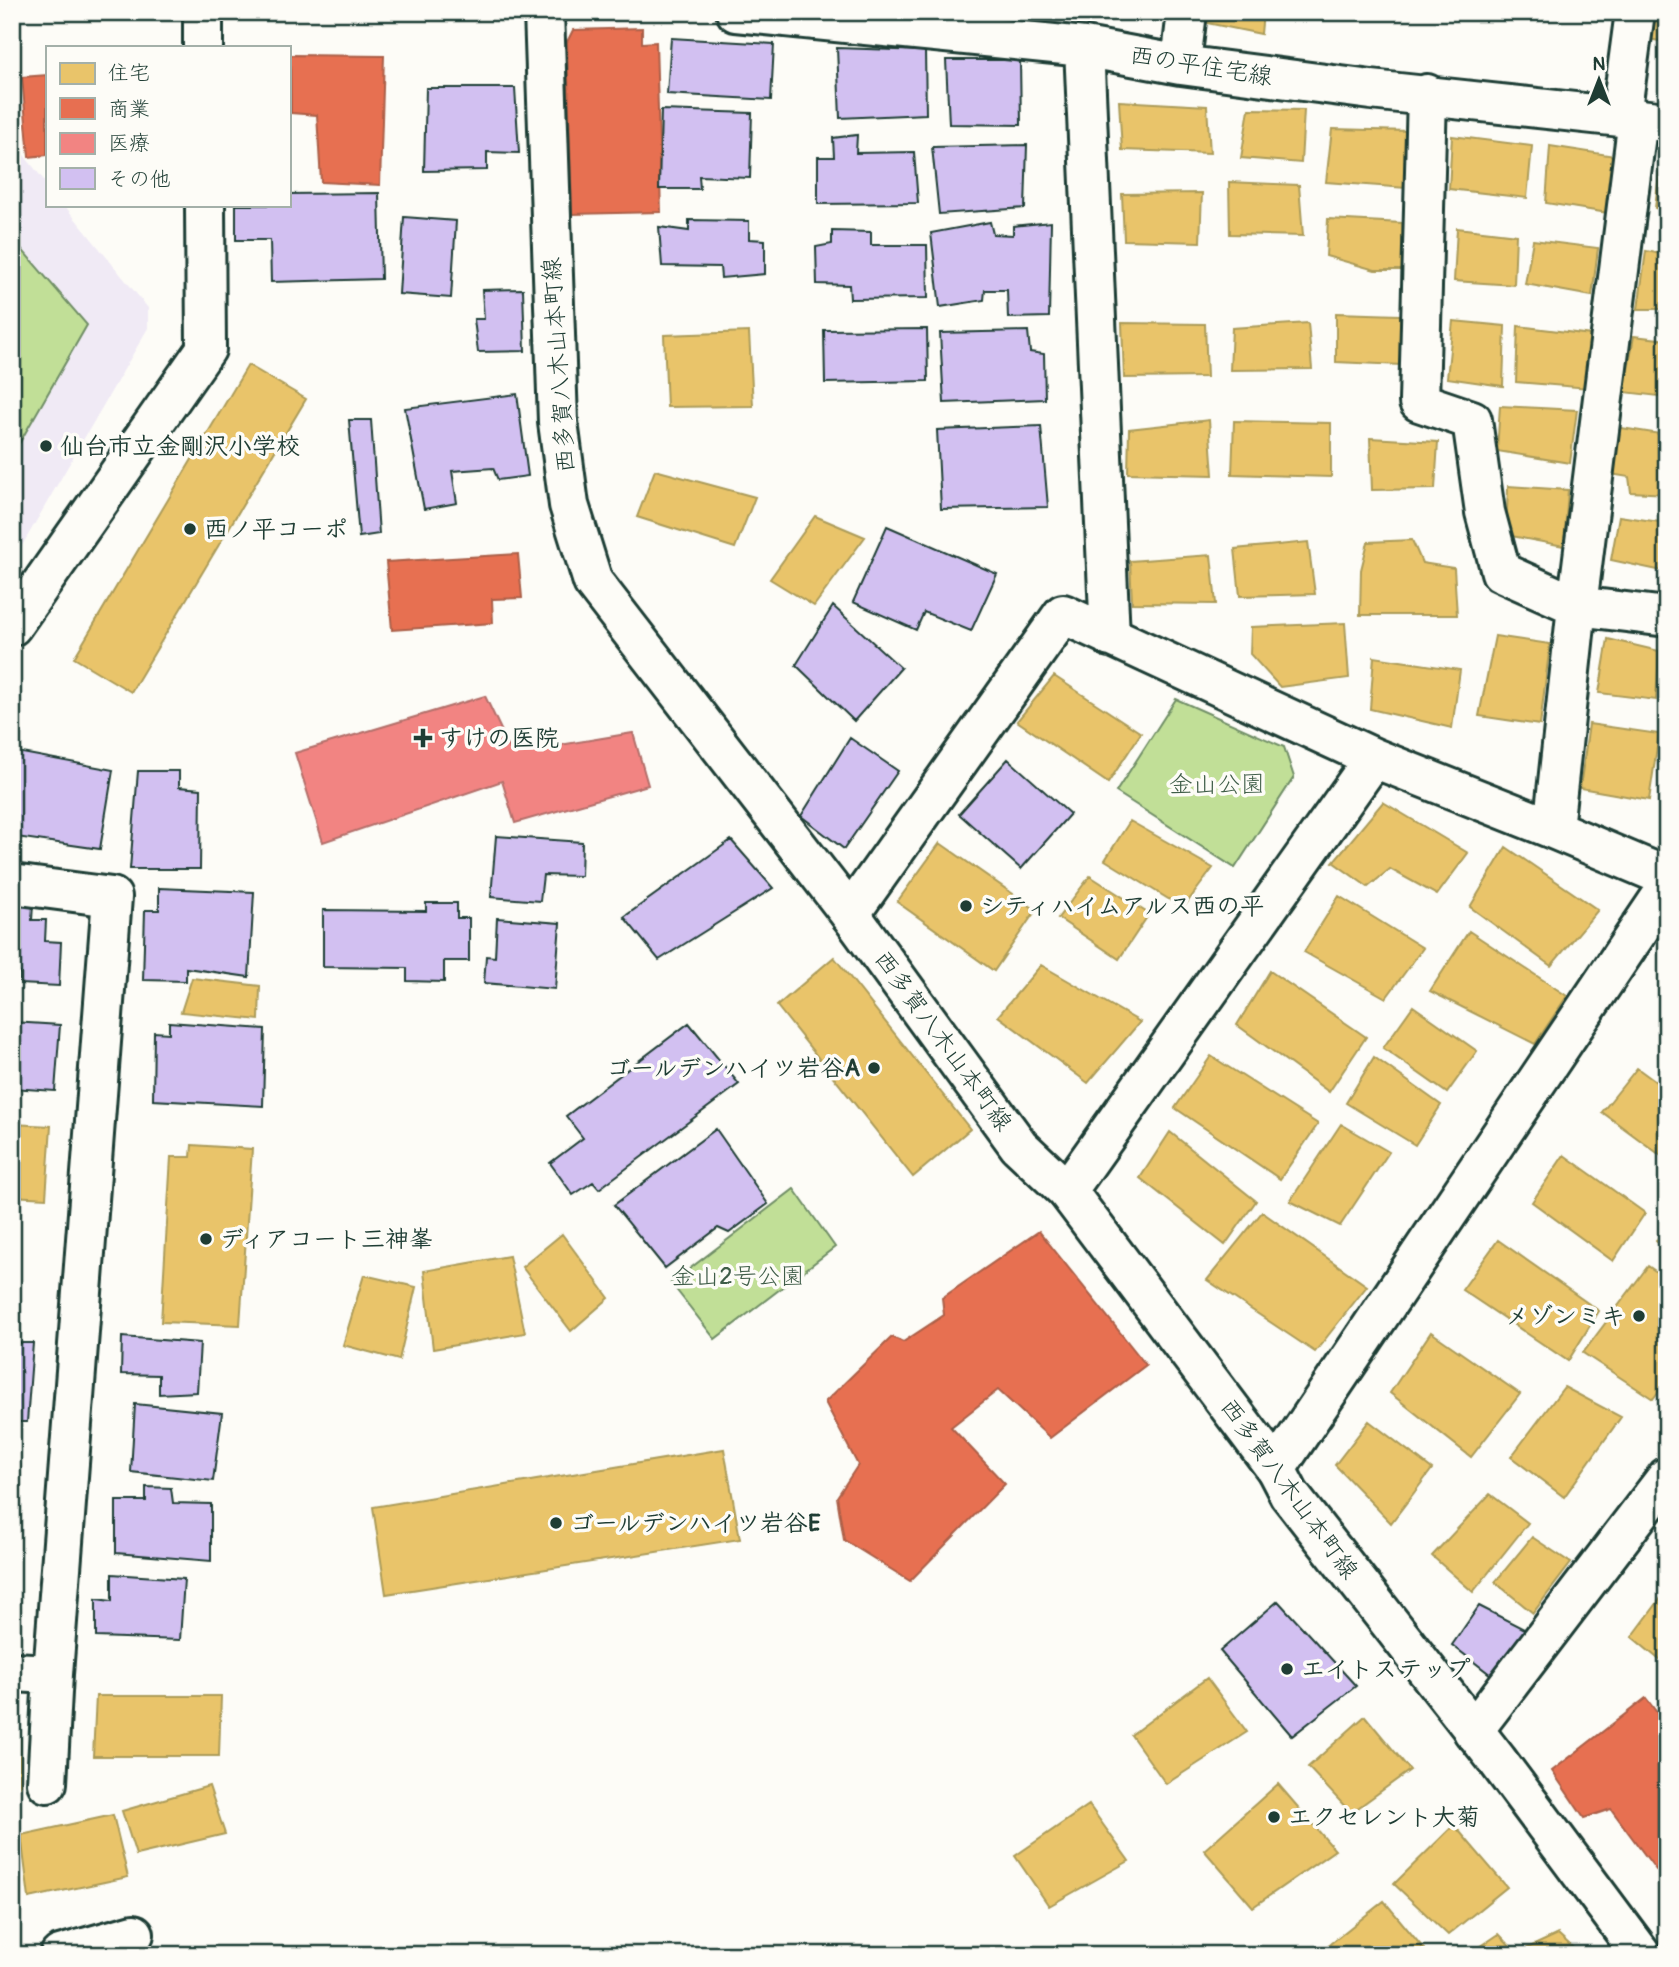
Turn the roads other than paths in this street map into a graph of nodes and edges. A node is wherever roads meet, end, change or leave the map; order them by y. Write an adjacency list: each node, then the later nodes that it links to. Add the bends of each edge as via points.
1 (203, 12): 8 (street)
2 (544, 12): 23 (street, 西多賀八木山本町線, via 558,422 569,505 593,582)
3 (736, 12): 6 (street, 西の平住宅線)
4 (1187, 12): 10 (street)
5 (1635, 12): 12 (street)
6 (828, 17): 7 (street, 西の平住宅線)
7 (999, 26): 9 (street, 西の平住宅線)
8 (203, 46)
9 (1084, 47): 10 (street, 西の平住宅線); 17 (street)
10 (1181, 63): 11 (street, 西の平住宅線)
11 (1427, 94): 12 (street, 西の平住宅線); 14 (street, via 1419,402 1472,419 1485,512 1501,572)
12 (1642, 118): 14 (street)
13 (205, 206): 16 (street, via 206,349)
14 (1577, 606): 15 (street); 19 (street)
15 (1667, 617)
16 (12, 626)
17 (1110, 637): 18 (street); 23 (street, via 1063,614)
18 (1374, 758): 19 (street); 24 (street)
19 (1553, 829): 20 (street)
20 (1667, 877)
21 (12, 884): 28 (street, via 112,897)
22 (1667, 888): 25 (street)
23 (850, 914): 24 (street, 西多賀八木山本町線, via 1019,1146)
24 (1067, 1191): 25 (street, 西多賀八木山本町線)
25 (1276, 1469): 29 (street, 西多賀八木山本町線, via 1289,1494)
26 (1667, 1477): 29 (street)
27 (12, 1672): 28 (street)
28 (53, 1674): 30 (street)
29 (1473, 1731): 33 (street, 西多賀八木山本町線)
30 (47, 1783)
31 (134, 1934): 32 (street)
32 (60, 1955)
33 (1642, 1955)

